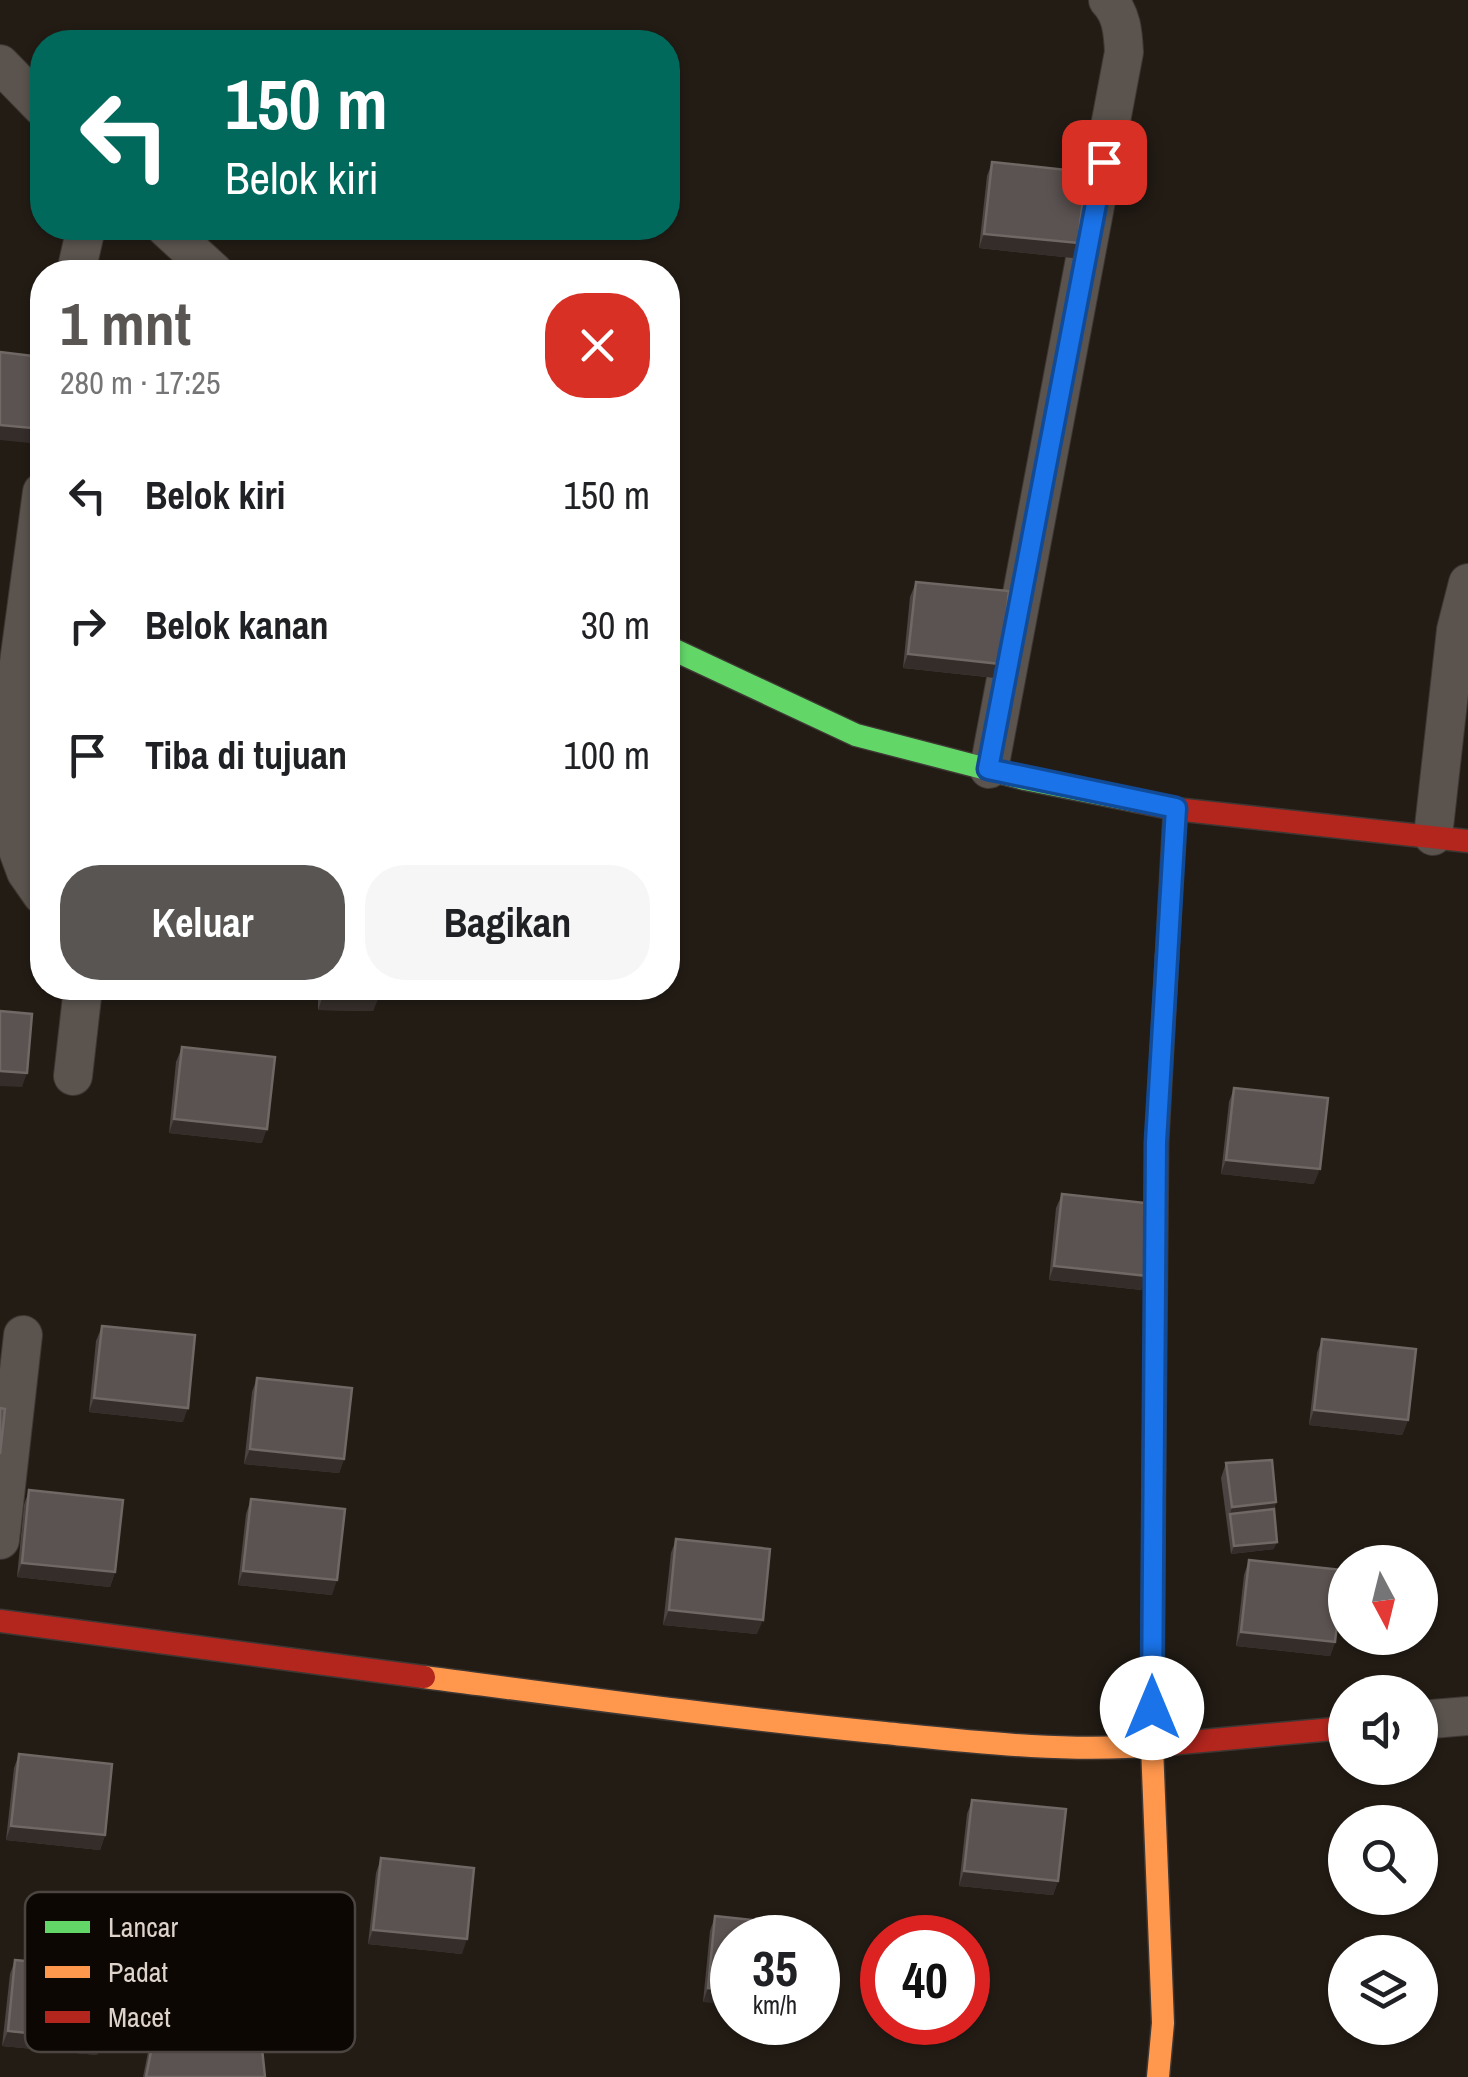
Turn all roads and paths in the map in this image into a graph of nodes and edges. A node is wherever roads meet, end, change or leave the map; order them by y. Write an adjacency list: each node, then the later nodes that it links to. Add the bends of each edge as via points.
1 (1108, 0): 9 (street, via 1122,25 1124,52)
2 (0, 64): 3 (street)
3 (30, 95)
4 (179, 240): 5 (street)
5 (201, 260)
6 (30, 581): 12 (street, via 12,794 12,834)
7 (1468, 582): 11 (street, via 1456,630)
8 (680, 653): 9 (street, via 856,735)
9 (988, 769): 10 (street)
10 (1176, 808): 11 (street); 21 (street, via 1156,1142)
11 (1451, 838)
12 (30, 878)
13 (82, 1000): 14 (street)
14 (73, 1076)
15 (23, 1335): 16 (street)
16 (0, 1540)
17 (0, 1621): 21 (street, via 762,1720 956,1740)
18 (1468, 1716): 19 (street)
19 (1438, 1718)
20 (1328, 1730): 21 (street)
21 (1152, 1746): 22 (street, via 1163,2023)
22 (1158, 2077)

